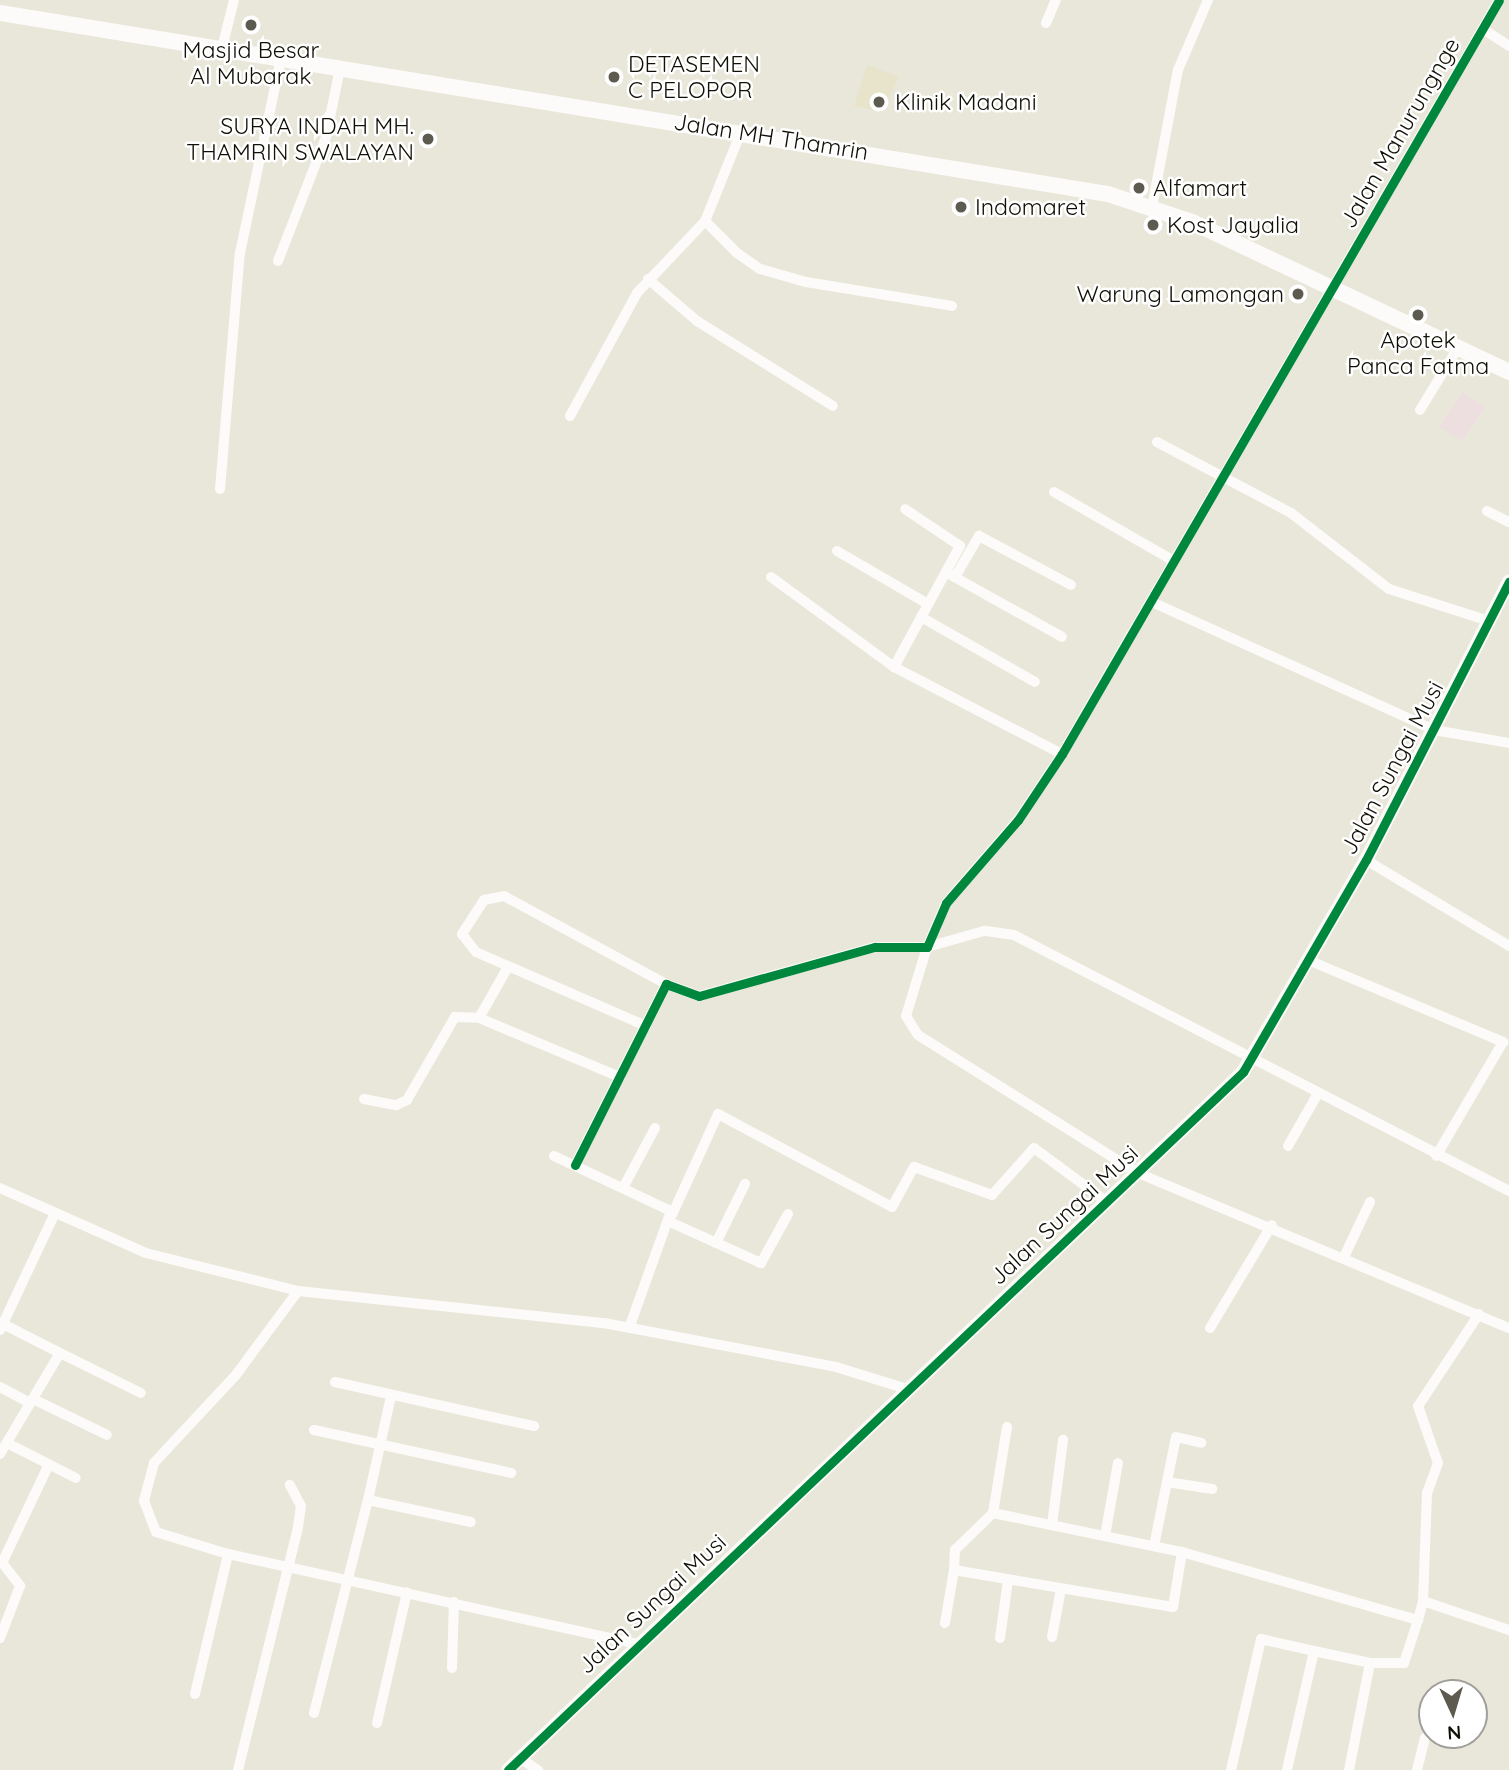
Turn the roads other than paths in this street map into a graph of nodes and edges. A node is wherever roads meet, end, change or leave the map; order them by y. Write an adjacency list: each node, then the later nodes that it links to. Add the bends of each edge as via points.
1 (234, 0): 10 (street)
2 (1056, 0): 7 (street)
3 (1194, 0): 5 (street)
4 (1499, 0): 8 (street, Jalan Manurungnge)
5 (1207, 2): 14 (street, via 1178,70)
6 (0, 13): 10 (main road, Jalan MH Thamrin)
7 (1046, 23)
8 (1483, 29): 9 (street); 18 (street, Jalan Manurungnge)
9 (1509, 46)
10 (222, 48): 11 (main road, Jalan MH Thamrin)
11 (281, 58): 12 (main road, Jalan MH Thamrin); 27 (street, via 240,253)
12 (340, 68): 13 (main road, Jalan MH Thamrin); 16 (street, via 326,136)
13 (741, 132): 14 (main road, Jalan MH Thamrin, via 1108,194); 15 (street)
14 (1152, 207): 18 (main road, Jalan MH Thamrin)
15 (705, 221): 17 (street); 19 (street, via 760,268)
16 (278, 261)
17 (649, 279): 22 (street, via 696,320); 24 (street)
18 (1335, 285): 20 (main road, Jalan MH Thamrin); 26 (street, Jalan Manurungnge)
19 (951, 306)
20 (1459, 346): 21 (main road, Jalan MH Thamrin); 23 (street)
21 (1509, 372)
22 (833, 406)
23 (1420, 410)
24 (570, 416)
25 (1157, 442): 26 (street)
26 (1224, 476): 33 (street, Jalan Manurungnge); 41 (street, via 1292,513 1389,589)
27 (220, 489)
28 (1054, 492): 33 (street)
29 (905, 509): 34 (street, via 959,544)
30 (1487, 511): 31 (street)
31 (1509, 522)
32 (837, 551): 39 (street)
33 (1174, 561): 38 (street, Jalan Manurungnge)
34 (951, 575): 37 (street, via 979,536); 39 (street); 42 (street)
35 (771, 577): 43 (street)
36 (1509, 582): 41 (street, Jalan Sungai Musi)
37 (1071, 585)
38 (1152, 602): 45 (street); 47 (street, Jalan Manurungnge)
39 (928, 604): 40 (street)
40 (921, 617): 43 (street); 44 (street)
41 (1489, 621): 45 (street, Jalan Sungai Musi)
42 (1062, 637)
43 (894, 667): 47 (street)
44 (1035, 682)
45 (1434, 730): 46 (street); 48 (street, Jalan Sungai Musi)
46 (1509, 743)
47 (1062, 754): 50 (street, Jalan Manurungnge, via 1018,820 946,903)
48 (1366, 860): 49 (street); 51 (street, Jalan Sungai Musi)
49 (1509, 946)
50 (927, 947): 53 (street, via 875,947 699,996); 56 (street, via 1002,930); 65 (street, Jalan Manurungnge, via 908,1008 911,1029)
51 (1308, 960): 56 (street, Jalan Sungai Musi); 63 (street, via 1503,1042)
52 (508, 967): 53 (street, via 462,938 480,904 492,896 512,900); 54 (street); 55 (street)
53 (666, 984): 55 (street)
54 (480, 1018): 57 (street); 59 (street, via 447,1022 407,1100 397,1105)
55 (646, 1026): 57 (street)
56 (1251, 1062): 58 (street); 65 (street, Jalan Sungai Musi)
57 (620, 1077): 64 (street)
58 (1317, 1095): 61 (street); 63 (street)
59 (364, 1099)
60 (654, 1128): 68 (street)
61 (1288, 1146)
62 (554, 1156): 64 (street)
63 (1436, 1156): 69 (street)
64 (575, 1165): 68 (street)
65 (1138, 1173): 70 (street, Jalan Sungai Musi); 75 (street, Jalan Manurungnge)
66 (745, 1184): 76 (street)
67 (0, 1188): 73 (street)
68 (623, 1188): 74 (street)
69 (1509, 1191)
70 (1107, 1202): 74 (street, via 1041,1148 1027,1152 992,1195 914,1167 892,1207 718,1114); 87 (street, Jalan Sungai Musi)
71 (1370, 1202): 77 (street)
72 (788, 1214): 76 (street, via 765,1262)
73 (54, 1215): 78 (street, via 146,1253); 80 (street)
74 (671, 1218): 76 (street); 81 (street)
75 (1272, 1226): 77 (street, Jalan Manurungnge); 82 (street)
76 (716, 1243)
77 (1345, 1257): 79 (street, Jalan Manurungnge)
78 (293, 1290): 81 (street); 114 (street, via 235,1376 147,1476 144,1511 156,1532)
79 (1479, 1314): 83 (street, Jalan Manurungnge); 122 (street, via 1431,1377 1418,1406 1438,1463 1427,1493)
80 (1, 1327): 84 (street)
81 (628, 1328): 87 (street, via 836,1367)
82 (1210, 1328)
83 (1509, 1328)
84 (60, 1353): 88 (street); 90 (street)
85 (335, 1382): 89 (street)
86 (0, 1387): 90 (street)
87 (907, 1389): 130 (street, Jalan Sungai Musi)
88 (141, 1392)
89 (391, 1396): 91 (street); 98 (street)
90 (32, 1401): 94 (street); 96 (street)
91 (534, 1426)
92 (1007, 1427): 108 (street)
93 (314, 1430): 98 (street)
94 (107, 1435)
95 (1063, 1440): 110 (street)
96 (7, 1443): 99 (street); 101 (street)
97 (1201, 1443): 104 (street, via 1176,1437)
98 (381, 1447): 102 (street); 107 (street)
99 (0, 1454)
100 (1118, 1463): 111 (street)
101 (49, 1464): 103 (street); 115 (street)
102 (511, 1473)
103 (76, 1478)
104 (1167, 1482): 106 (street); 112 (street)
105 (290, 1485): 116 (street, via 301,1506)
106 (1212, 1489)
107 (368, 1500): 109 (street); 118 (street)
108 (993, 1513): 110 (street); 117 (street, via 955,1550)
109 (471, 1522)
110 (1052, 1525): 111 (street)
111 (1105, 1536): 112 (street)
112 (1154, 1546): 113 (street)
113 (1182, 1552): 120 (street, via 1173,1607); 124 (street)
114 (228, 1554): 116 (street); 134 (street)
115 (2, 1560): 128 (street, via 20,1586)
116 (286, 1567): 118 (street); 139 (street)
117 (954, 1570): 119 (street); 125 (street)
118 (347, 1580): 121 (street); 135 (street)
119 (1008, 1580): 120 (street); 129 (street)
120 (1061, 1589): 127 (street)
121 (407, 1592): 123 (street); 136 (street)
122 (1423, 1601): 124 (street); 126 (street)
123 (454, 1602): 130 (street); 133 (street)
124 (1418, 1620): 132 (street, via 1404,1662)
125 (945, 1623)
126 (1509, 1630)
127 (1052, 1637)
128 (0, 1638)
129 (1000, 1638)
130 (637, 1644): 138 (street, Jalan Sungai Musi)
131 (1314, 1651): 132 (street); 142 (street, via 1261,1639); 143 (street)
132 (1370, 1662): 144 (street)
133 (452, 1668)
134 (194, 1694)
135 (314, 1713)
136 (377, 1723)
137 (1422, 1749): 145 (street)
138 (520, 1758): 140 (street, Jalan Sungai Musi); 141 (street)
139 (238, 1770)
140 (508, 1770)
141 (538, 1770)
142 (1231, 1770)
143 (1287, 1770)
144 (1349, 1770)
145 (1417, 1770)

